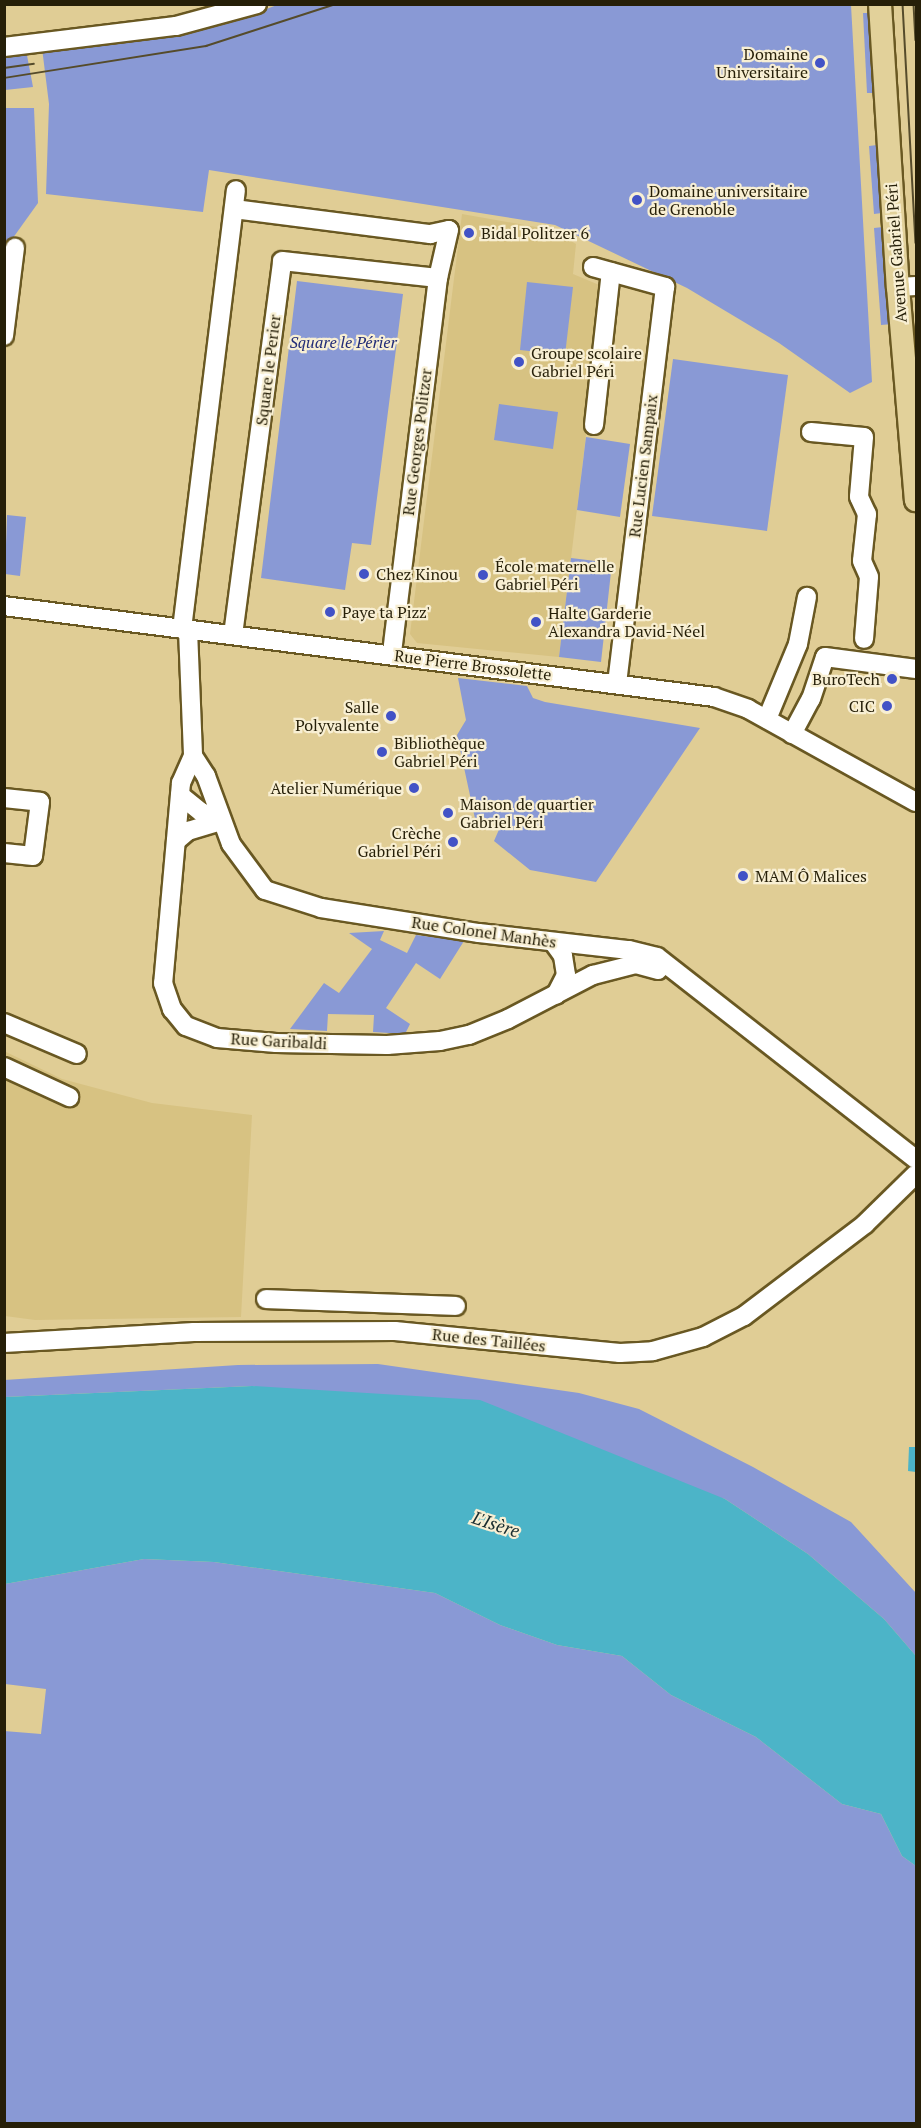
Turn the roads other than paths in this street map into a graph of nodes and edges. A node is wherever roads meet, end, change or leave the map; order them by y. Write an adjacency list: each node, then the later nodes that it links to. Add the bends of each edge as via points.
1 (257, 4): 3 (street, via 176,26)
2 (880, 4): 8 (main road, Avenue Gabriel Péri)
3 (4, 46)
4 (236, 190): 5 (street, Rue Colonel Manhès)
5 (234, 209): 7 (street, Rue Georges Politzer, via 430,234 449,230); 15 (street, Rue Colonel Manhès)
6 (15, 248): 9 (street)
7 (438, 278): 16 (street, Square le Perier, via 282,261); 18 (street, Rue Georges Politzer)
8 (907, 286): 12 (main road, Avenue Gabriel Péri)
9 (4, 336)
10 (594, 425): 20 (street, Rue Lucien Sampaix, via 602,269 665,287)
11 (811, 432): 17 (street, via 864,437 860,497 867,514 862,561 869,577)
12 (916, 500)
13 (807, 597): 21 (street, via 798,644)
14 (4, 606): 15 (street, Rue Pierre Brossolette)
15 (185, 630): 16 (street, Rue Pierre Brossolette); 23 (street, Rue Colonel Manhès)
16 (233, 635): 18 (street, Rue Pierre Brossolette)
17 (864, 639)
18 (392, 655): 20 (street, Rue Pierre Brossolette)
19 (916, 669): 22 (street, via 825,657 811,699)
20 (617, 684): 21 (street, Rue Pierre Brossolette, via 714,697)
21 (766, 719): 22 (street, Rue Pierre Brossolette)
22 (792, 734): 26 (street, Rue Pierre Brossolette)
23 (193, 756): 24 (street, Rue Garibaldi); 27 (street, Rue Colonel Manhès, via 206,776)
24 (180, 795): 27 (street, via 201,812); 28 (street, Rue Garibaldi)
25 (4, 798): 29 (street, via 40,802 33,856)
26 (916, 802)
27 (221, 821): 28 (street, via 188,831); 30 (street, Rue Colonel Manhès, via 245,869 265,890 294,902)
28 (176, 841): 32 (street, Rue Garibaldi, via 164,983 172,1009 186,1026 218,1038 276,1043 387,1045 440,1041 488,1028)
29 (4, 854)
30 (553, 942): 31 (street, Rue Colonel Manhès, via 657,957); 32 (street, via 563,956 566,975)
31 (674, 974): 32 (street, Rue Garibaldi, via 636,964 593,975); 37 (street, Rue Colonel Manhès)
32 (556, 995)
33 (4, 1023): 34 (street)
34 (77, 1054)
35 (4, 1067): 36 (street)
36 (69, 1097)
37 (916, 1159)
38 (916, 1174): 41 (street, Rue des Taillées, via 865,1224 744,1316 703,1337 653,1351 620,1353 395,1331 194,1332)
39 (266, 1299): 40 (street)
40 (456, 1306)
41 (4, 1343)

